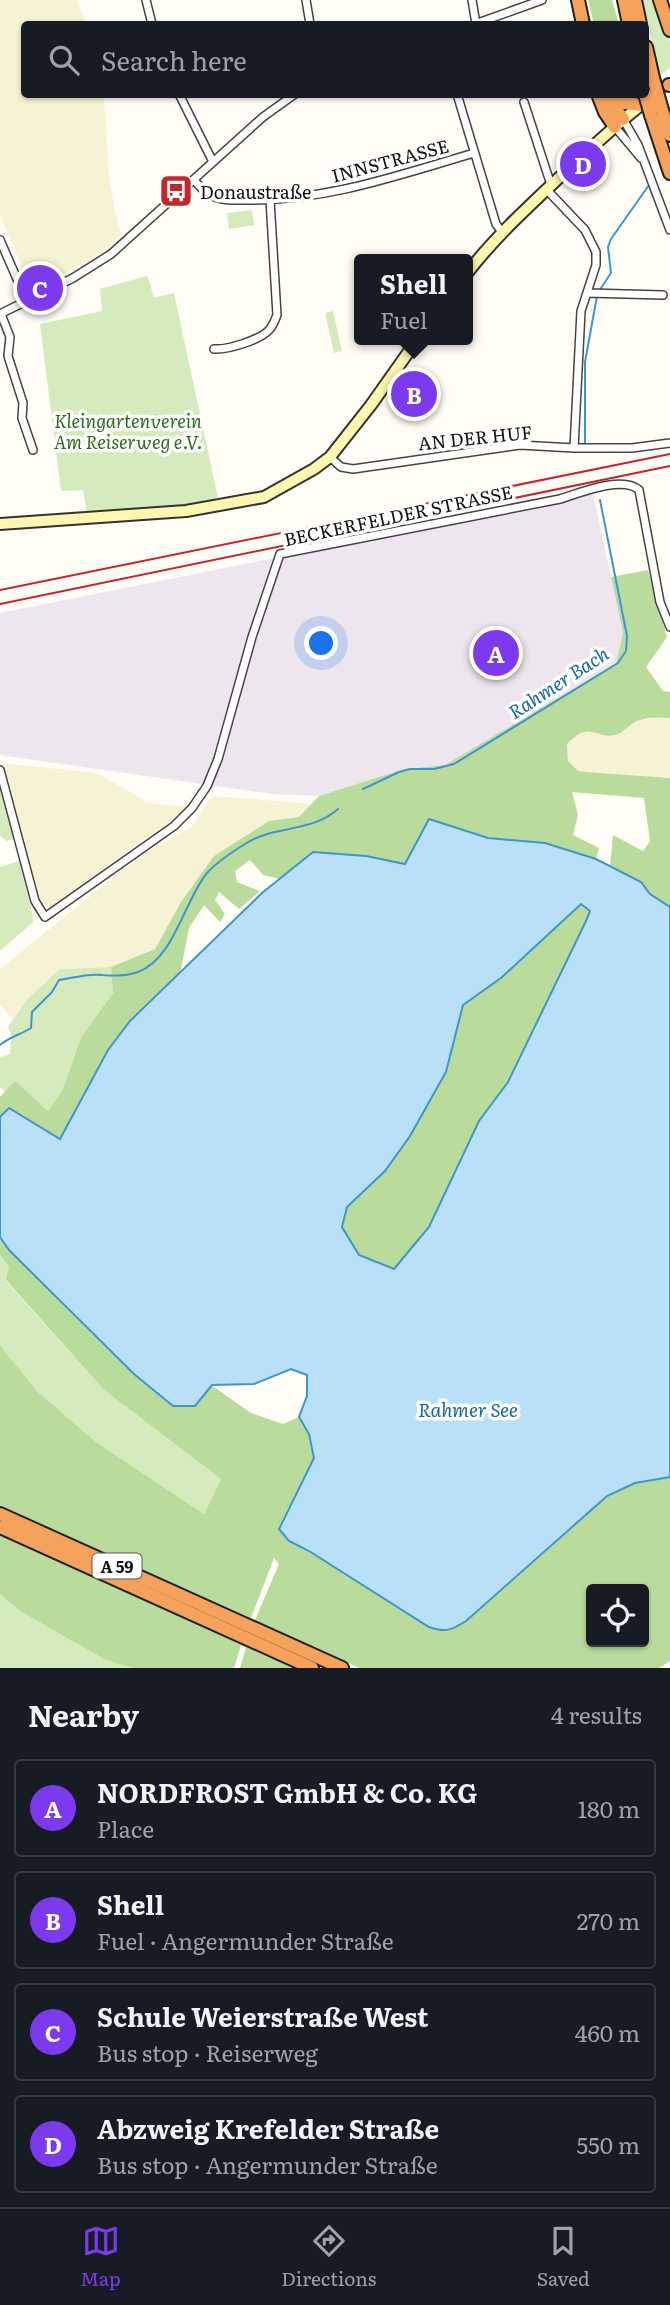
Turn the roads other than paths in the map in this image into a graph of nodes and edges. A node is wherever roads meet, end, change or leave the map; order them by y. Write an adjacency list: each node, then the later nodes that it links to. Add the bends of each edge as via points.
1 (146, 0): 10 (street)
2 (306, 0): 11 (street)
3 (472, 0): 12 (street)
4 (542, 0): 13 (street)
5 (578, 0): 14 (highway)
6 (584, 0): 15 (highway)
7 (624, 0): 16 (highway)
8 (635, 0): 17 (highway)
9 (660, 0): 18 (highway)
10 (151, 21)
11 (310, 21)
12 (476, 21)
13 (484, 21)
14 (585, 21)
15 (586, 21)
16 (628, 21)
17 (639, 21)
18 (670, 30)
19 (649, 60): 29 (highway, bridge)
20 (670, 85): 21 (main road)
21 (649, 97)
22 (181, 98): 33 (street)
23 (289, 98): 33 (street)
24 (458, 98): 32 (street)
25 (605, 98): 30 (highway)
26 (611, 98): 27 (highway, via 624,103)
27 (644, 100): 29 (highway, bridge); 30 (main road)
28 (524, 102): 36 (street)
29 (657, 112): 31 (highway); 34 (highway)
30 (619, 123): 36 (main road); 38 (street, via 634,135)
31 (670, 135)
32 (474, 153): 37 (street, INNSTRASSE, via 349,189); 39 (street)
33 (213, 162): 35 (street)
34 (670, 173)
35 (194, 180): 37 (street, INNSTRASSE, via 212,196); 44 (street, via 111,254)
36 (549, 187): 39 (main road); 42 (street, via 595,246)
37 (270, 200): 47 (street, via 277,314 265,334 225,350)
38 (670, 230)
39 (502, 232): 41 (main road)
40 (0, 240): 44 (street)
41 (473, 266)
42 (590, 294): 43 (street); 49 (street, via 581,311)
43 (663, 295)
44 (27, 302): 45 (street)
45 (0, 314): 50 (street, via 10,337 8,356)
46 (413, 345): 51 (main road)
47 (214, 349)
48 (670, 443): 49 (street, AN DER HUF)
49 (577, 448): 51 (street, AN DER HUF, via 520,445 353,469 341,467)
50 (33, 450)
51 (330, 457): 52 (main road, via 264,497 223,506)
52 (0, 524)
53 (670, 626): 54 (street, BECKERFELDER STRASSE, via 660,602 639,490 629,484 280,554 207,786 174,826 45,918 35,901)
54 (0, 770)
55 (0, 1514): 57 (highway, A 59)
56 (0, 1527): 57 (highway, A 59)
57 (232, 1625): 58 (highway, A 59)
58 (262, 1638): 59 (highway, A 59); 60 (highway, A 59)
59 (312, 1668)
60 (342, 1668)

